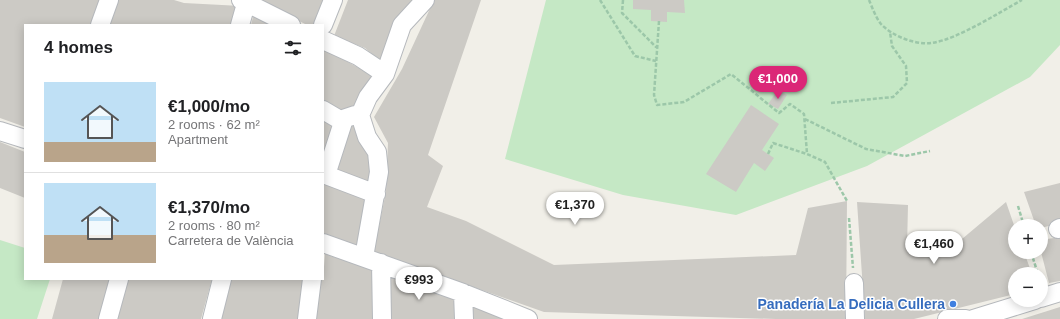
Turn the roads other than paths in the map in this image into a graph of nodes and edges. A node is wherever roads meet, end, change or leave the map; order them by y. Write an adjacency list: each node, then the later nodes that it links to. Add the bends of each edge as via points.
1 (109, 0): 5 (street)
2 (245, 0): 6 (street); 7 (street, via 256,9)
3 (333, 0): 8 (street)
4 (425, 0): 10 (street, via 402,25)
5 (100, 24)
6 (240, 24)
7 (289, 24)
8 (323, 24)
9 (324, 40): 10 (street, via 358,56)
10 (385, 74): 12 (street, via 368,97)
11 (324, 111): 13 (street, via 340,120)
12 (362, 112): 13 (street); 16 (street, via 360,115 367,137 378,152)
13 (344, 119): 16 (street, via 326,175)
14 (0, 130): 15 (street)
15 (24, 139)
16 (376, 194): 18 (street)
17 (324, 243): 18 (street)
18 (364, 257): 19 (street)
19 (381, 263): 25 (street); 31 (street)
20 (119, 280): 28 (street)
21 (222, 280): 29 (street)
22 (312, 280): 30 (street)
23 (854, 283): 34 (street)
24 (1060, 292): 26 (street)
25 (463, 293): 32 (street); 33 (street)
26 (1048, 296)
27 (1013, 307): 37 (street)
28 (108, 319)
29 (212, 319)
30 (307, 319)
31 (382, 319)
32 (464, 319)
33 (528, 319)
34 (855, 319)
35 (947, 319): 36 (street)
36 (966, 319)
37 (973, 319)

